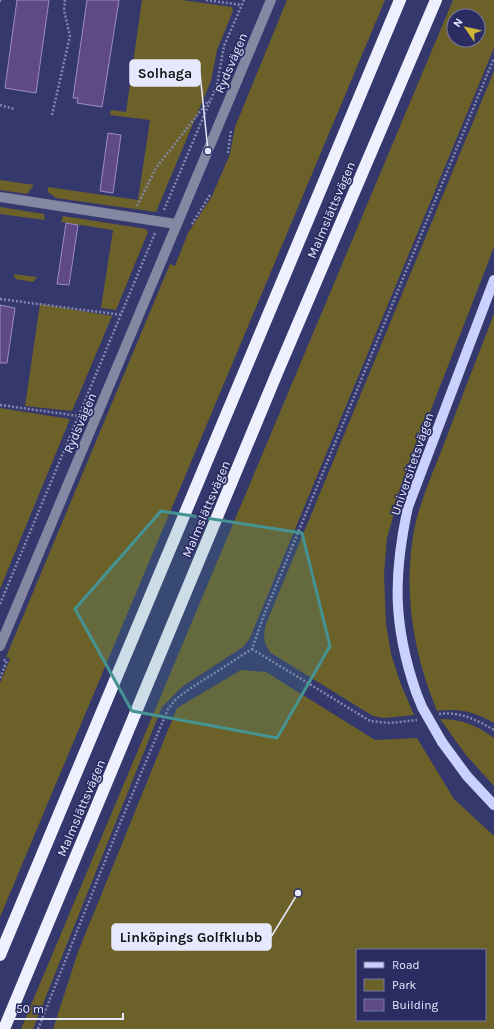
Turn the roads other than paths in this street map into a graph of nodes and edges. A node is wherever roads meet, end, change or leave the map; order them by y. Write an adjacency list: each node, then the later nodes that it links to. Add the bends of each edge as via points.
1 (271, 0): 5 (street, Rydsvägen)
2 (400, 0): 10 (highway, Malmslättsvägen)
3 (436, 0): 11 (highway, Malmslättsvägen, via 274,380)
4 (0, 197): 5 (street)
5 (176, 224): 7 (street, Rydsvägen)
6 (494, 280): 9 (main road, Universitetsvägen, bridge, via 408,508 400,545 397,607 406,662 422,707 442,742 481,793)
7 (3, 631): 8 (street, Rydsvägen)
8 (0, 646)
9 (494, 805)
10 (0, 955)
11 (4, 1029)

